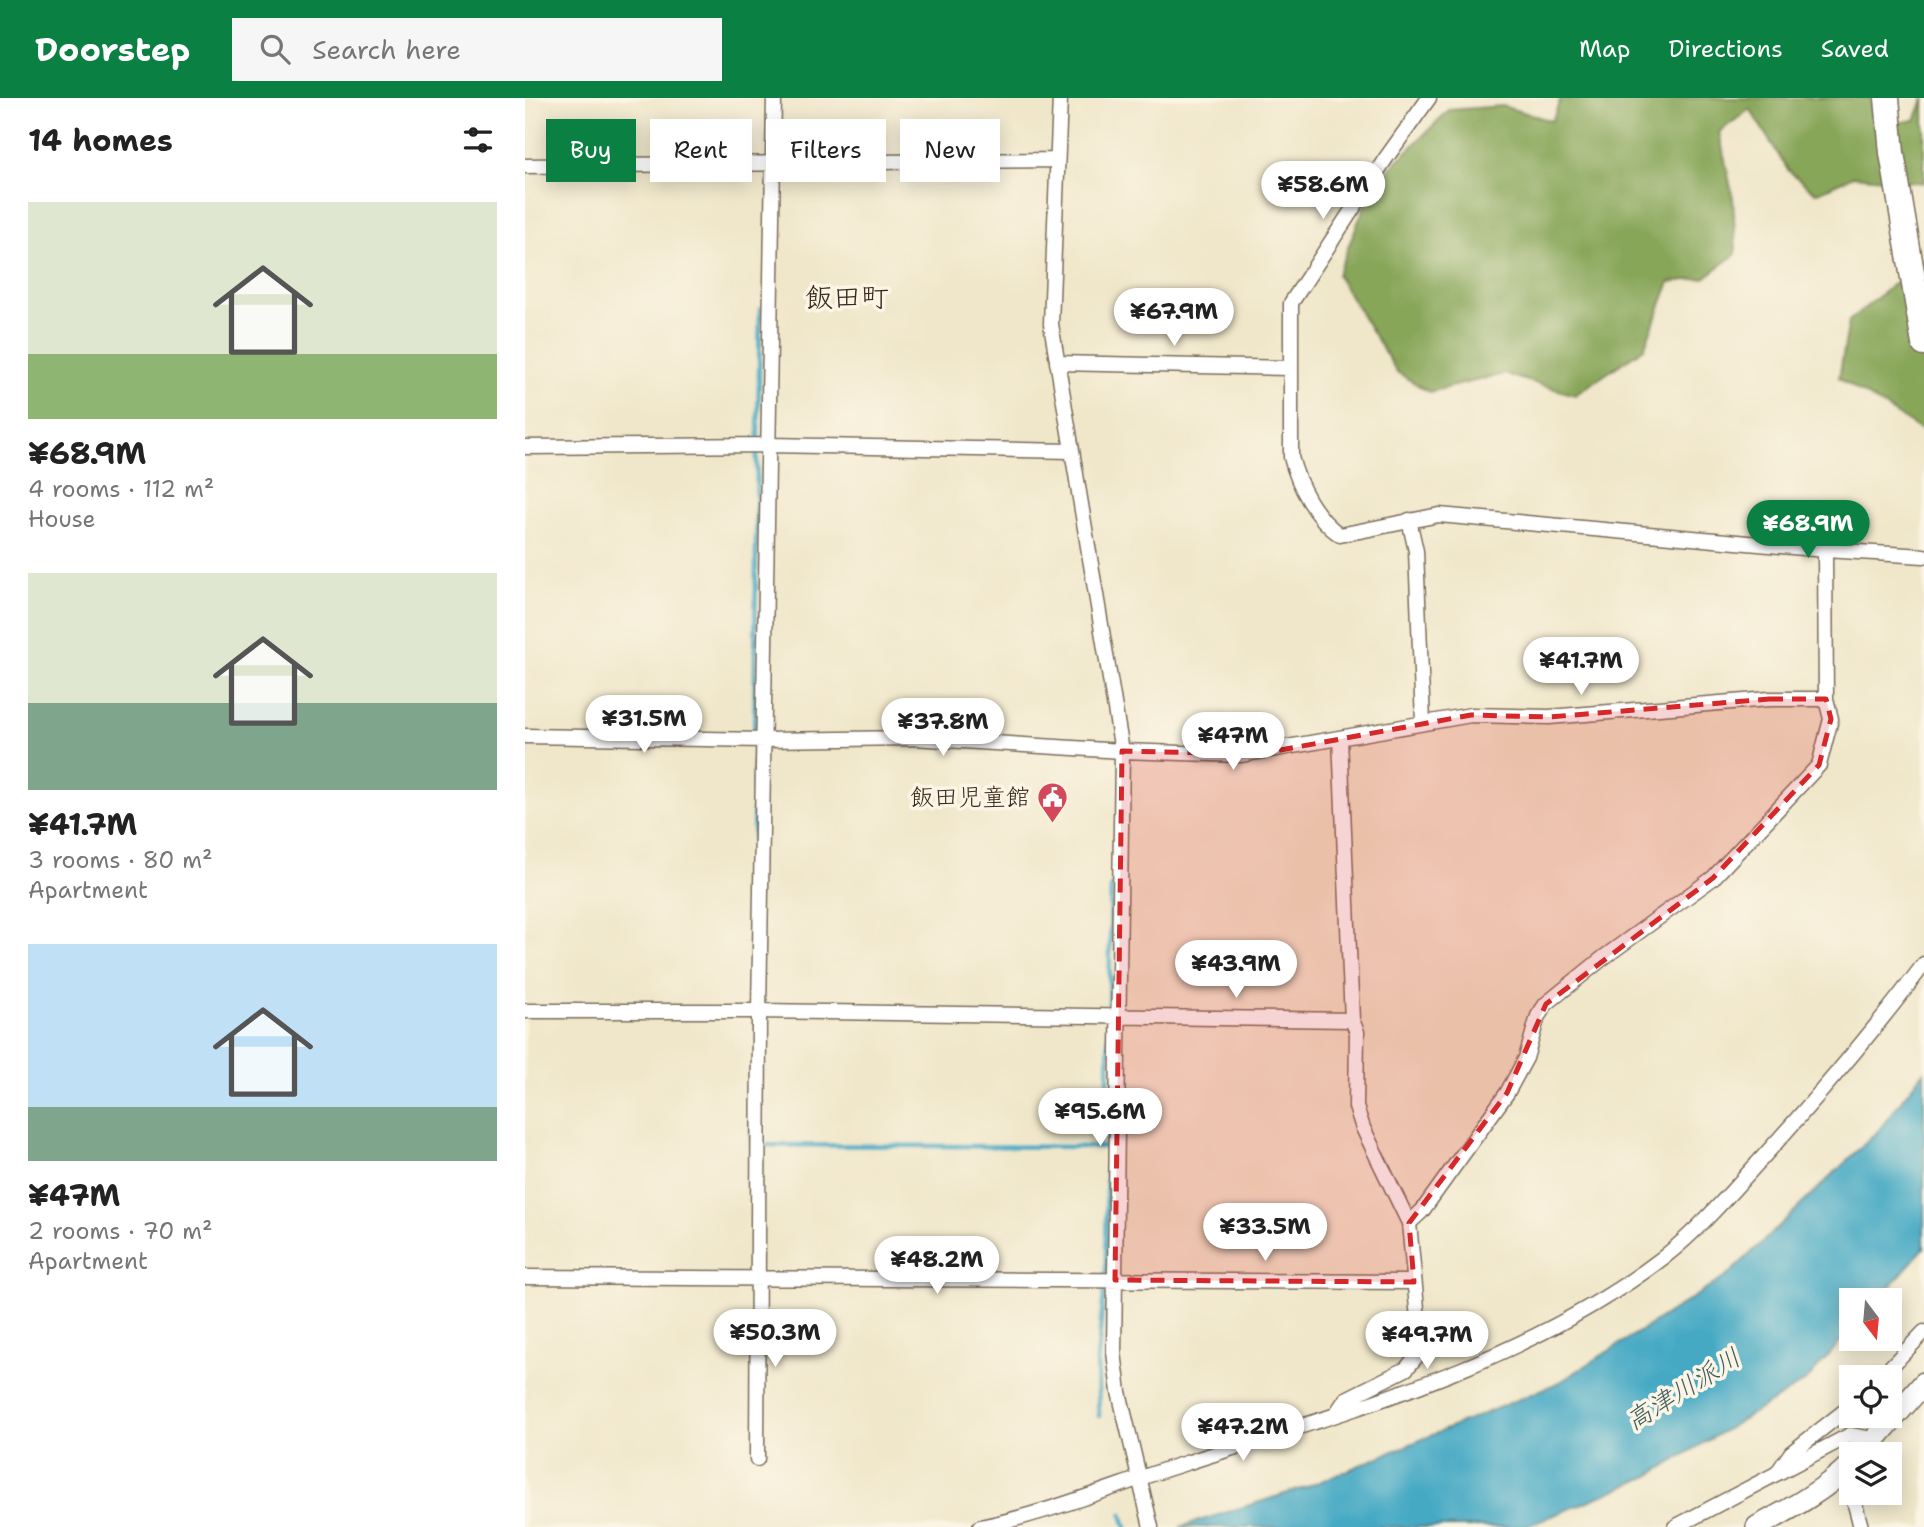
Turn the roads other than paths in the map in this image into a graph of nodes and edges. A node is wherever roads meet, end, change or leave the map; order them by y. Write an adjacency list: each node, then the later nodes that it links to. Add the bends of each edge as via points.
1 (774, 98): 6 (street)
2 (1060, 98): 7 (street)
3 (1429, 98): 15 (street, via 1291,303)
4 (1887, 98): 12 (highway, via 1892,153)
5 (1900, 98): 12 (highway)
6 (774, 119)
7 (1055, 160): 8 (street); 14 (street, via 1051,324)
8 (886, 161)
9 (766, 162): 10 (street)
10 (525, 166)
11 (773, 182): 16 (street)
12 (1919, 288): 13 (highway)
13 (1924, 344)
14 (1057, 363): 15 (street); 18 (street)
15 (1291, 368): 19 (street, via 1291,457 1296,475 1326,526 1340,535)
16 (769, 446): 17 (street); 18 (street); 26 (street)
17 (525, 447)
18 (1071, 451): 27 (street)
19 (1409, 520): 20 (street, via 1439,515); 23 (street, via 1416,551)
20 (1825, 550): 21 (street); 22 (street)
21 (1924, 556)
22 (1826, 699): 23 (street, via 1769,699 1549,717 1471,715); 33 (street, via 1831,719 1819,765 1713,878 1546,1004 1507,1093)
23 (1423, 722): 25 (street)
24 (525, 736): 26 (street)
25 (1340, 738): 27 (street, via 1241,755); 32 (street)
26 (765, 740): 27 (street, via 913,738); 30 (street)
27 (1122, 751): 31 (street)
28 (1924, 964): 41 (street, via 1825,1088 1713,1211 1665,1256 1584,1311 1498,1353)
29 (525, 1010): 30 (street)
30 (759, 1011): 31 (street); 35 (street)
31 (1119, 1016): 32 (street); 36 (street)
32 (1352, 1020): 33 (street, via 1357,1032 1356,1107)
33 (1409, 1223): 37 (street)
34 (525, 1277): 35 (street)
35 (758, 1278): 36 (street); 45 (street)
36 (1115, 1280): 37 (street); 47 (street, via 1114,1353)
37 (1414, 1282): 41 (street, via 1421,1351 1406,1369 1346,1399)
38 (1924, 1332): 39 (street)
39 (1892, 1365)
40 (1924, 1383): 44 (main road)
41 (1336, 1414): 47 (street)
42 (1839, 1415): 46 (street, via 1791,1453)
43 (1861, 1442): 46 (street, via 1850,1435)
44 (1873, 1442)
45 (757, 1460)
46 (1776, 1474): 52 (street)
47 (1141, 1485): 50 (street); 51 (street)
48 (1839, 1486): 53 (main road)
49 (1855, 1505): 54 (street)
50 (980, 1527)
51 (1151, 1527)
52 (1675, 1527)
53 (1758, 1527)
54 (1861, 1527)

